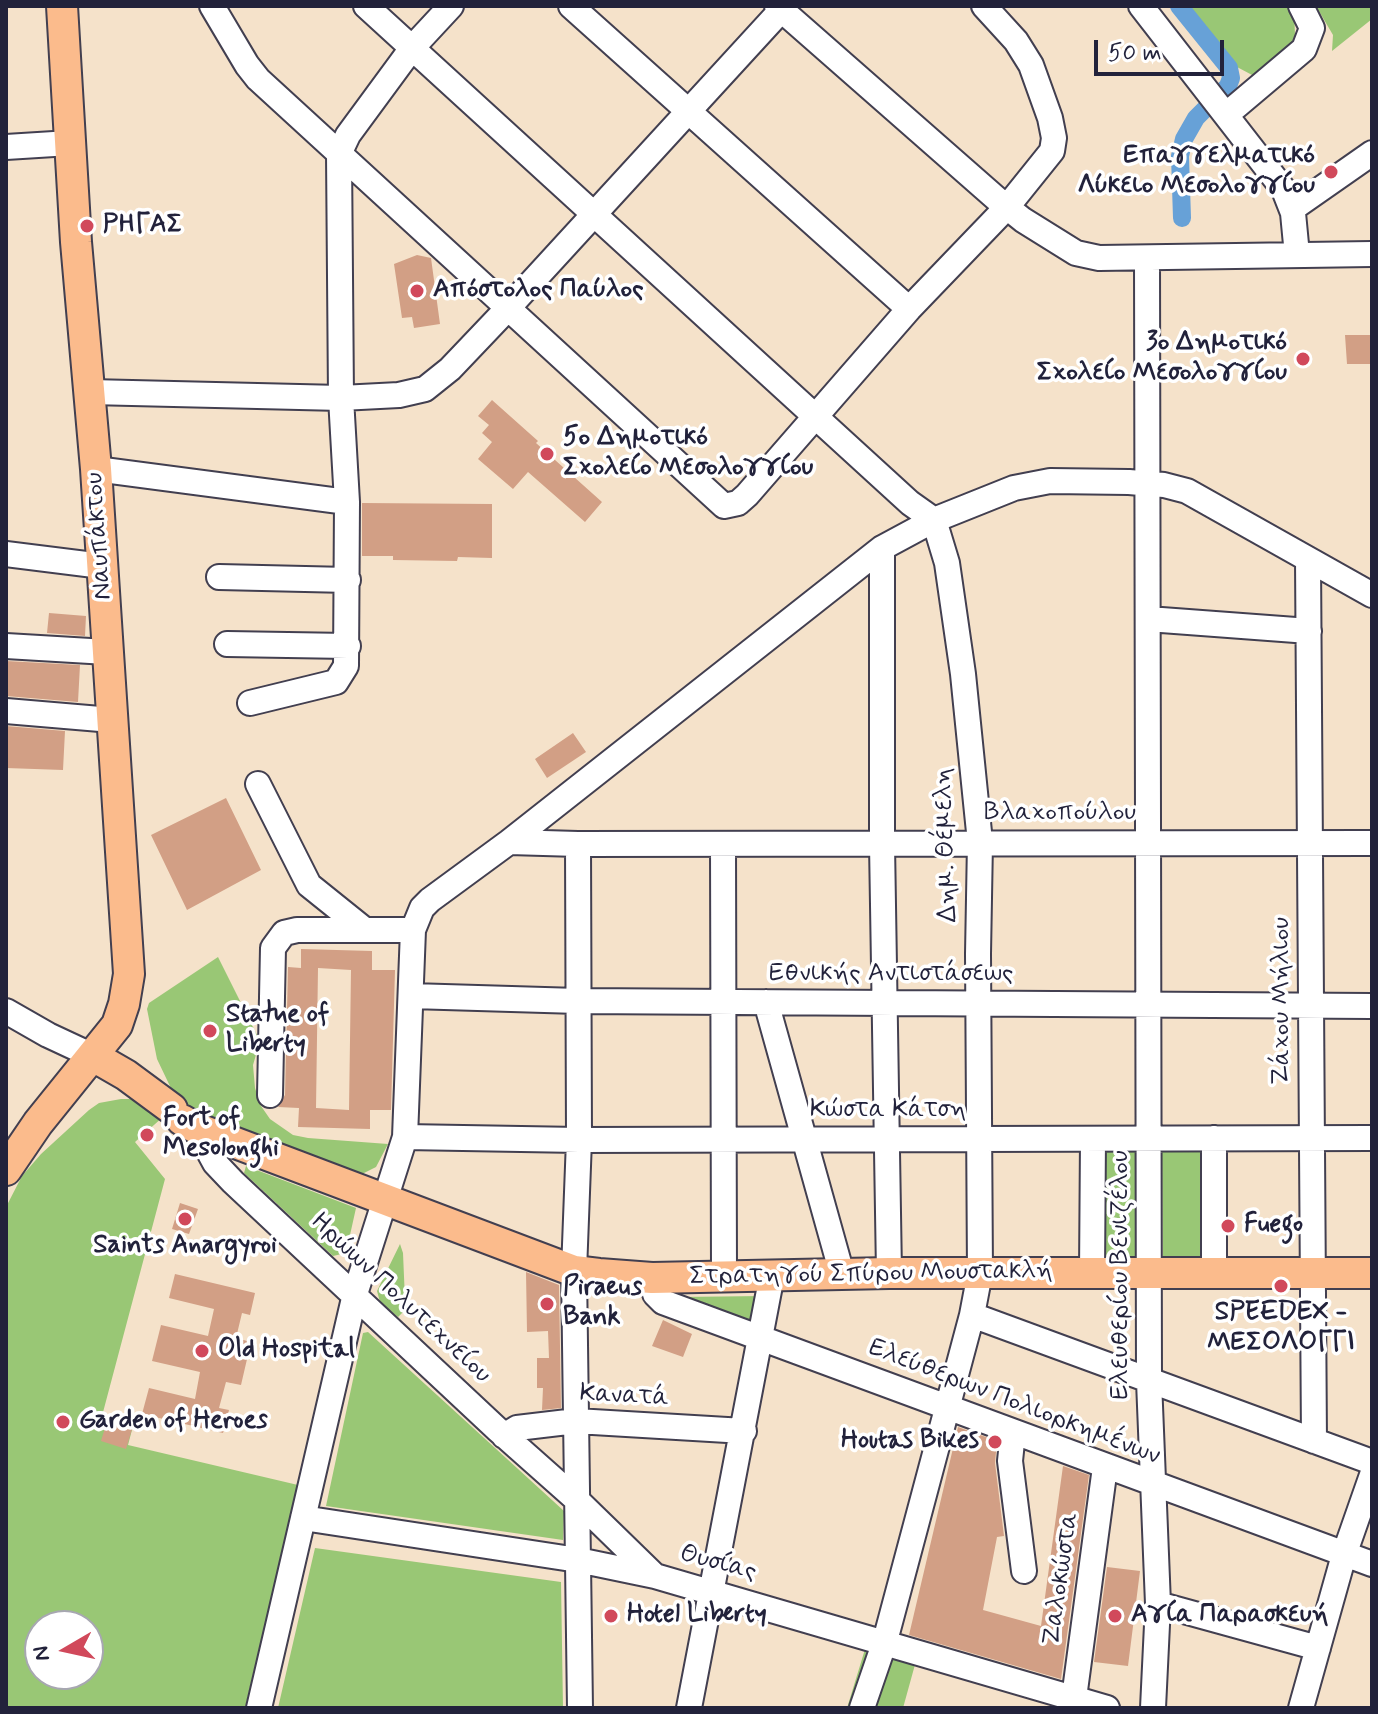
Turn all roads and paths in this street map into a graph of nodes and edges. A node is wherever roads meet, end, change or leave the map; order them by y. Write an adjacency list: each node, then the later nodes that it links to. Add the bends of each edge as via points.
1 (62, 6): 13 (main road, Ναυπάκτου)
2 (212, 6): 16 (street, via 258,79)
3 (366, 6): 10 (street)
4 (451, 6): 10 (street)
5 (571, 6): 12 (street)
6 (984, 6): 17 (street, via 1031,65 1054,138 1044,162)
7 (1141, 6): 11 (street)
8 (1301, 6): 11 (street, via 1312,28 1304,49)
9 (781, 7): 12 (street); 17 (street)
10 (412, 48): 16 (street); 19 (street)
11 (1219, 105): 18 (street, via 1280,184)
12 (688, 111): 19 (street); 24 (street)
13 (70, 143): 14 (street); 25 (main road, Ναυπάκτου)
14 (6, 147)
15 (1372, 153): 18 (street)
16 (339, 154): 23 (street); 26 (street)
17 (1007, 207): 22 (street, via 1081,255); 24 (street)
18 (1292, 209): 21 (street)
19 (594, 215): 23 (street); 27 (street)
20 (1372, 254): 21 (street)
21 (1297, 255): 22 (street)
22 (1147, 258): 29 (street, Ελευθερίου Βενιζέλου)
23 (509, 307): 26 (street, via 425,389); 27 (street, via 724,506 743,499)
24 (909, 309): 27 (street)
25 (90, 392): 26 (street); 28 (main road, Ναυπάκτου)
26 (341, 398): 30 (street)
27 (817, 418): 31 (street)
28 (96, 469): 30 (street); 35 (main road, Ναυπάκτου)
29 (1148, 483): 31 (street, via 1036,482); 34 (street, via 1193,493); 39 (street, Ελευθερίου Βενιζέλου)
30 (347, 502): 37 (street)
31 (934, 520): 32 (street); 50 (street, Δημ. Θέμελη, via 947,563 961,656)
32 (882, 548): 49 (street); 56 (street)
33 (6, 554): 35 (street)
34 (1308, 560): 38 (street); 40 (street, Ζάχου Μήλιου)
35 (102, 566): 44 (main road, Ναυπάκτου)
36 (219, 577): 37 (street)
37 (348, 580): 43 (street)
38 (1372, 595)
39 (1148, 619): 40 (street); 51 (street, Ελευθερίου Βενιζέλου)
40 (1309, 631): 52 (street, Ζάχου Μήλιου)
41 (227, 644): 43 (street)
42 (6, 646): 44 (street)
43 (348, 646): 45 (street, via 346,666 336,682)
44 (107, 652): 47 (main road, Ναυπάκτου)
45 (250, 703)
46 (6, 711): 47 (street)
47 (112, 720): 69 (main road, Ναυπάκτου, via 129,974 119,1019)
48 (258, 784): 57 (street, via 309,885)
49 (509, 842): 54 (street, Βλαχοπούλου); 58 (street, via 442,889 422,908)
50 (980, 842): 51 (street, Βλαχοπούλου); 56 (street, Βλαχοπούλου); 64 (street, Δημ. Θέμελη)
51 (1148, 842): 52 (street, Βλαχοπούλου); 65 (street, Ελευθερίου Βενιζέλου)
52 (1310, 843): 53 (street, Βλαχοπούλου); 66 (street, Ζάχου Μήλιου)
53 (1372, 843)
54 (578, 844): 55 (street, Βλαχοπούλου); 60 (street)
55 (723, 844): 56 (street, Βλαχοπούλου); 61 (street)
56 (882, 844): 63 (street)
57 (365, 930): 58 (street); 70 (street, via 297,930 284,933 273,948)
58 (413, 930): 59 (street)
59 (411, 996): 60 (street, Εθνικής Αντιστάσεως); 72 (street)
60 (578, 1001): 61 (street, Εθνικής Αντιστάσεως); 82 (street)
61 (723, 1002): 62 (street, Εθνικής Αντιστάσεως); 77 (street)
62 (766, 1002): 63 (street, Εθνικής Αντιστάσεως); 78 (street)
63 (884, 1003): 64 (street, Εθνικής Αντιστάσεως); 79 (street)
64 (978, 1003): 65 (street, Εθνικής Αντιστάσεως); 80 (street, Δημ. Θέμελη)
65 (1149, 1005): 66 (street, Εθνικής Αντιστάσεως); 73 (street, Ελευθερίου Βενιζέλου)
66 (1311, 1006): 67 (street, Εθνικής Αντιστάσεως); 75 (street, Ζάχου Μήλιου)
67 (1372, 1006)
68 (6, 1011): 69 (street)
69 (93, 1056): 71 (main road, Στρατηγού Σπύρου Μουστακλή); 83 (main road, Ναυπάκτου)
70 (270, 1095)
71 (183, 1119): 84 (main road, Στρατηγού Σπύρου Μουστακλή); 97 (street, Ηρώων Πολυτεχνείου, via 226,1175)
72 (405, 1137): 82 (street, Κώστα Κάτση); 84 (street)
73 (1149, 1138): 74 (street, Κώστα Κάτση); 81 (street, Κώστα Κάτση); 86 (street, Ελευθερίου Βενιζέλου)
74 (1214, 1138): 75 (street, Κώστα Κάτση); 90 (street)
75 (1312, 1138): 76 (street, Κώστα Κάτση); 93 (street, Ζάχου Μήλιου)
76 (1372, 1138)
77 (723, 1139): 78 (street, Κώστα Κάτση); 82 (street, Κώστα Κάτση); 94 (street)
78 (806, 1139): 79 (street, Κώστα Κάτση); 92 (street)
79 (886, 1139): 80 (street, Κώστα Κάτση); 87 (street)
80 (981, 1139): 81 (street, Κώστα Κάτση); 88 (street, Δημ. Θέμελη)
81 (1093, 1139): 89 (street)
82 (579, 1140): 85 (street)
83 (6, 1170)
84 (384, 1199): 85 (main road, Στρατηγού Σπύρου Μουστακλή); 97 (street)
85 (574, 1271): 96 (main road, Στρατηγού Σπύρου Μουστακλή); 102 (street)
86 (1149, 1272): 89 (main road, Στρατηγού Σπύρου Μουστακλή); 90 (main road, Στρατηγού Σπύρου Μουστακλή); 100 (street, Ελευθερίου Βενιζέλου)
87 (889, 1273): 88 (main road, Στρατηγού Σπύρου Μουστακλή); 92 (main road, Στρατηγού Σπύρου Μουστακλή)
88 (980, 1273): 89 (main road, Στρατηγού Σπύρου Μουστακλή); 98 (street, Δημ. Θέμελη)
89 (1092, 1273)
90 (1214, 1273): 93 (main road, Στρατηγού Σπύρου Μουστακλή)
91 (1372, 1273): 93 (main road, Στρατηγού Σπύρου Μουστακλή)
92 (842, 1274): 95 (main road, Στρατηγού Σπύρου Μουστακλή)
93 (1313, 1274): 106 (street, Ζάχου Μήλιου)
94 (724, 1275): 95 (main road, Στρατηγού Σπύρου Μουστακλή); 96 (main road, Στρατηγού Σπύρου Μουστακλή)
95 (772, 1275): 99 (street)
96 (652, 1278): 99 (street, Ελεύθερων Πολιορκημένων, via 663,1302)
97 (355, 1294): 105 (street, Ηρώων Πολυτεχνείου); 112 (street)
98 (972, 1315): 100 (street); 101 (street, Δημ. Θέμελη)
99 (758, 1338): 101 (street, Ελεύθερων Πολιορκημένων); 103 (street)
100 (1149, 1381): 106 (street); 110 (street, Ελευθερίου Βενιζέλου)
101 (946, 1407): 104 (street, Ελεύθερων Πολιορκημένων); 120 (street, Δημ. Θέμελη)
102 (576, 1421): 103 (street, Κανατά); 105 (street, Κανατά, via 517,1428); 111 (street)
103 (744, 1431): 118 (street)
104 (1013, 1432): 108 (street, Ελεύθερων Πολιορκημένων); 116 (street, via 1010,1461)
105 (504, 1436): 111 (street, Ηρώων Πολυτεχνείου)
106 (1314, 1441): 107 (street)
107 (1372, 1462)
108 (1105, 1467): 110 (street, Ελεύθερων Πολιορκημένων); 122 (street, Ζαλοκώστα)
109 (1372, 1475): 113 (street)
110 (1154, 1486): 113 (street, Ελεύθερων Πολιορκημένων); 119 (street, Ελευθερίου Βενιζέλου)
111 (577, 1500): 114 (street); 117 (street, Ηρώων Πολυτεχνείου)
112 (303, 1518): 114 (street, Θυσίας); 123 (street)
113 (1344, 1555): 115 (street, Ελεύθερων Πολιορκημένων); 121 (street)
114 (578, 1560): 117 (street, Θυσίας); 124 (street)
115 (1372, 1564)
116 (1024, 1571)
117 (655, 1576): 118 (street, Θυσίας)
118 (712, 1591): 120 (street, Θυσίας); 125 (street)
119 (1158, 1604): 121 (street); 128 (street, Ελευθερίου Βενιζέλου)
120 (885, 1641): 122 (street, Θυσίας); 126 (street, Δημ. Θέμελη)
121 (1318, 1648): 129 (street)
122 (1074, 1698): 127 (street, Θυσίας)
123 (259, 1708)
124 (580, 1708)
125 (689, 1708)
126 (862, 1708)
127 (1107, 1708)
128 (1153, 1708)
129 (1301, 1708)

